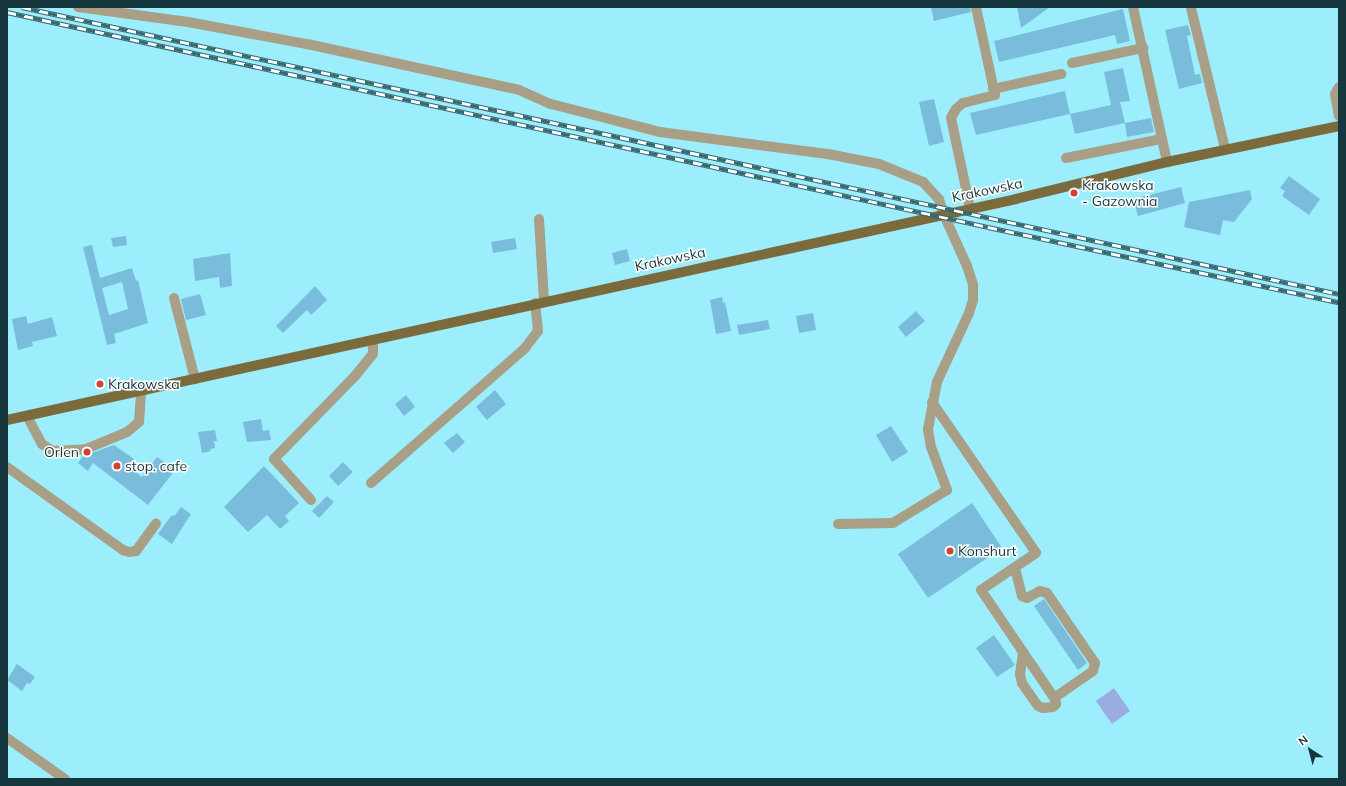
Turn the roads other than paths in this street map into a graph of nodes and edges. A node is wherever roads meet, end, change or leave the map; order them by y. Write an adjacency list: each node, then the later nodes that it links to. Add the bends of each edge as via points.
1 (78, 7): 17 (street, via 188,22 306,44 519,90 551,104 660,132 828,154 879,164 923,182 940,199)
2 (976, 7): 9 (street)
3 (1134, 7): 5 (street)
4 (1191, 8): 13 (street)
5 (1143, 48): 6 (street); 12 (street)
6 (1072, 63)
7 (1061, 74): 9 (street)
8 (1339, 87): 10 (street, via 1335,94)
9 (993, 89): 16 (street, via 995,95 963,103 951,118)
10 (1339, 116)
11 (1339, 126): 13 (main road, Krakowska)
12 (1162, 140): 14 (street); 15 (street)
13 (1224, 149): 15 (main road, Krakowska)
14 (1066, 158)
15 (1167, 162): 16 (main road, Krakowska)
16 (970, 208): 17 (main road, Krakowska)
17 (944, 213): 20 (main road, Krakowska); 24 (street, via 967,266 973,285 973,300 936,382)
18 (539, 219): 20 (street)
19 (174, 298): 22 (street)
20 (540, 302): 21 (main road, Krakowska); 28 (street, via 538,331 525,348)
21 (373, 340): 22 (main road, Krakowska); 29 (street, via 373,354 355,376 274,459)
22 (195, 379): 23 (main road, Krakowska)
23 (141, 390): 25 (main road, Krakowska); 25 (street, via 139,422 127,432 86,449 53,452 42,444)
24 (932, 402): 31 (street, via 928,429 931,448 947,490 893,523); 32 (street, via 1036,554)
25 (27, 416): 26 (main road, Krakowska)
26 (7, 420)
27 (7, 467): 30 (street, via 123,550 136,551)
28 (371, 483)
29 (311, 500)
30 (156, 523)
31 (838, 524)
32 (1015, 568): 33 (street, via 981,590); 34 (street, via 1022,596 1027,598 1040,591 1047,593 1095,663 1093,672)
33 (1024, 652): 34 (street); 34 (street, via 1020,674 1022,683 1034,701 1043,708 1055,706)
34 (1054, 698)
35 (7, 738): 36 (street)
36 (65, 779)

